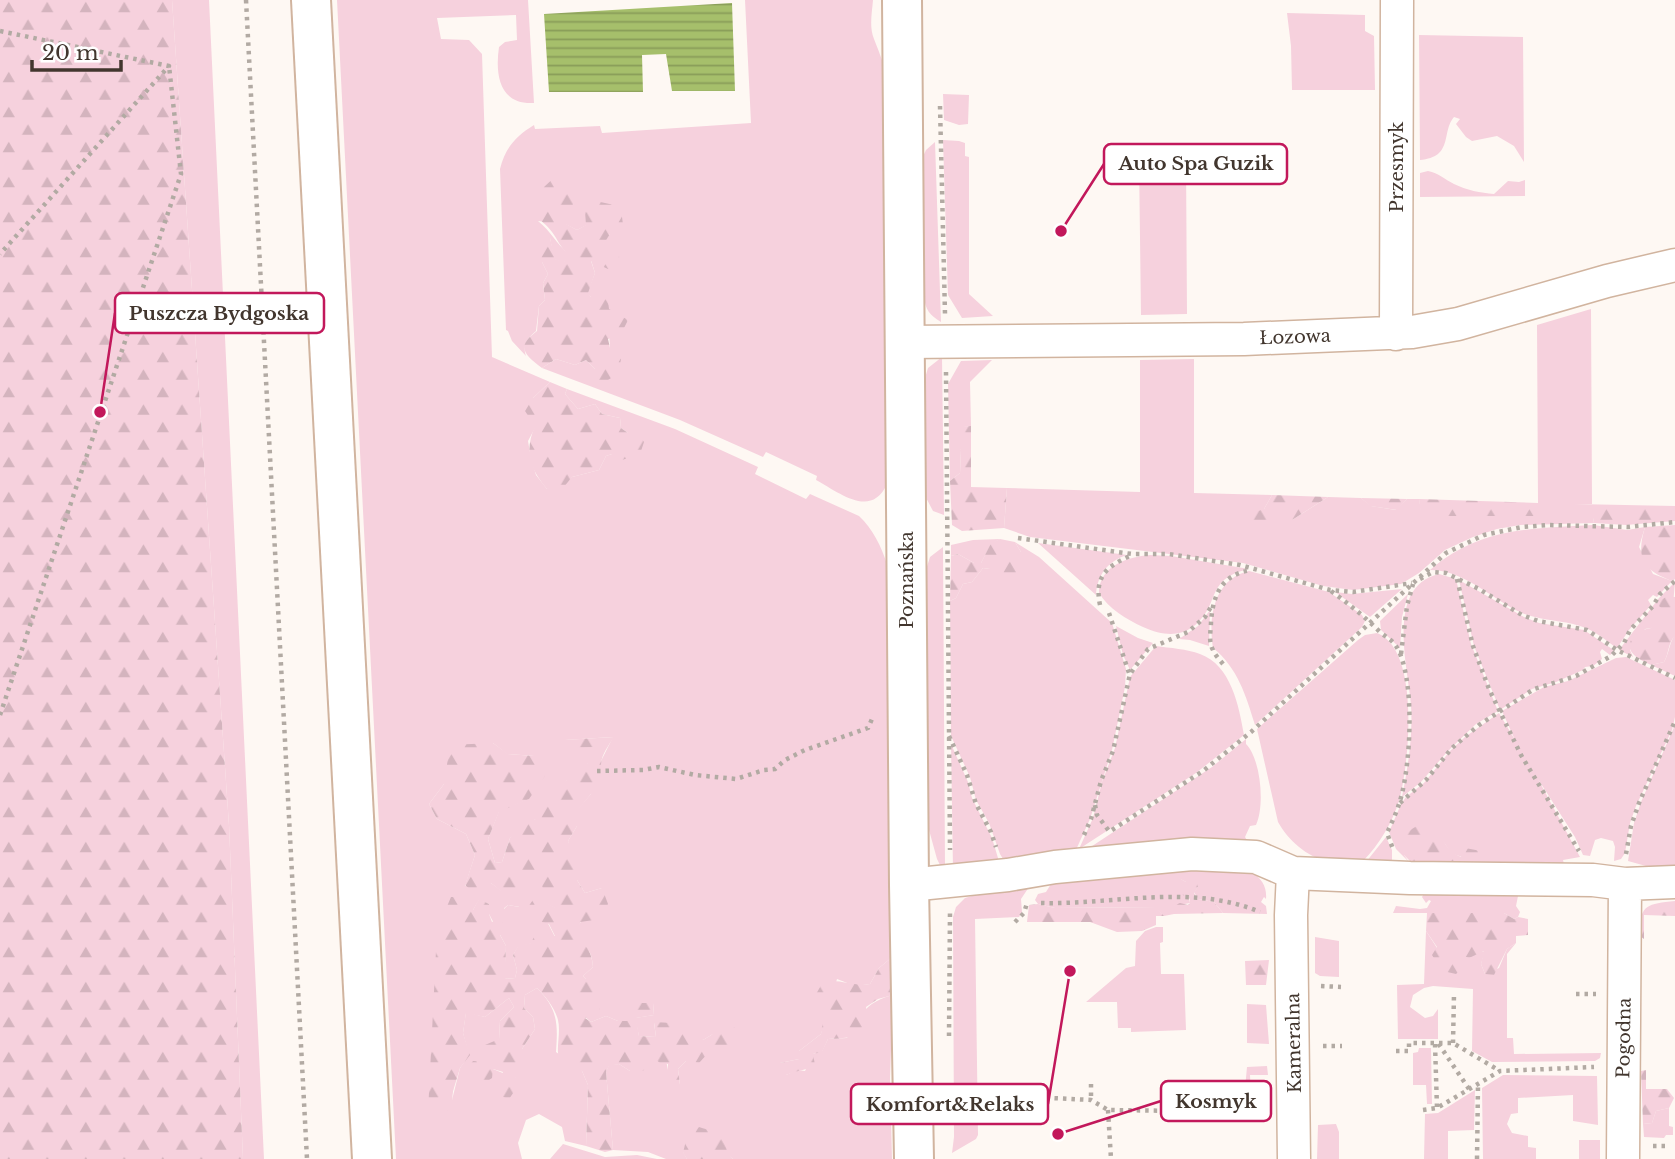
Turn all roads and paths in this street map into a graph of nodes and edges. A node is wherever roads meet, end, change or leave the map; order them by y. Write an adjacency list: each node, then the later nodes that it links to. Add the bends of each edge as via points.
1 (246, 0): 74 (path)
2 (312, 0): 75 (main road)
3 (902, 0): 12 (main road, Poznańska)
4 (1397, 0): 11 (street, Przesmyk)
5 (0, 31): 6 (path)
6 (169, 66): 8 (path); 32 (path, via 181,174)
7 (939, 95): 10 (path)
8 (0, 254)
9 (1675, 265): 11 (street, Łozowa, via 1458,324)
10 (945, 321)
11 (1396, 334): 12 (street, Łozowa, via 1244,340)
12 (905, 342): 46 (main road, Poznańska)
13 (946, 371): 35 (path)
14 (1675, 522): 20 (path, via 1627,527 1548,524 1503,530 1446,552)
15 (1018, 538): 16 (path)
16 (1132, 554): 17 (path, via 1169,554); 22 (path, via 1105,572 1098,587)
17 (1257, 569): 21 (path); 23 (path, via 1228,579)
18 (1457, 579): 20 (path, via 1433,572); 26 (path, via 1522,615 1587,630); 31 (path, via 1473,646)
19 (1675, 581): 26 (path)
20 (1414, 583): 21 (path, via 1363,591); 25 (path); 27 (path)
21 (1330, 590): 25 (path)
22 (1100, 605)
23 (1212, 605): 28 (path, via 1209,636); 29 (path, via 1188,632 1148,649)
24 (1109, 613): 29 (path)
25 (1372, 622): 27 (path); 38 (path, via 1203,771)
26 (1617, 650): 30 (path); 31 (path, via 1576,676 1534,689)
27 (1401, 655): 37 (path, via 1410,712)
28 (1223, 664)
29 (1129, 674): 39 (path, via 1113,751 1091,819 1077,853)
30 (1675, 678)
31 (1500, 711): 37 (path, via 1452,748); 45 (path, via 1521,755 1574,838)
32 (0, 715)
33 (872, 716): 36 (path, via 868,728 805,750 775,769 736,779 659,767)
34 (1675, 721): 45 (path, via 1631,826)
35 (948, 732): 41 (path); 43 (path)
36 (597, 771)
37 (1400, 803): 42 (path, via 1387,833)
38 (1099, 838)
39 (1055, 867): 40 (street, via 1192,854 1236,855 1256,857); 41 (street); 47 (path)
40 (1293, 873): 42 (street); 48 (street, Kameralna)
41 (1008, 875): 43 (street)
42 (1410, 878): 45 (street)
43 (950, 880): 46 (street); 59 (path)
44 (1675, 882): 45 (street)
45 (1613, 883): 80 (street, Pogodna, via 1625,917)
46 (909, 885): 76 (main road, Poznańska)
47 (1027, 902): 48 (path, via 1193,896 1240,904); 49 (path)
48 (1280, 921): 70 (street, Kameralna)
49 (1015, 922)
50 (1312, 986): 51 (path)
51 (1341, 987)
52 (1454, 993): 55 (path)
53 (1576, 994): 54 (path)
54 (1605, 994)
55 (1453, 1042): 56 (path); 62 (path)
56 (1436, 1044): 60 (path, via 1409,1043 1409,1051); 65 (path); 69 (path)
57 (1315, 1046): 58 (path)
58 (1342, 1046)
59 (948, 1047)
60 (1396, 1051)
61 (1605, 1066): 62 (path)
62 (1500, 1071): 64 (path)
63 (1091, 1084): 68 (path)
64 (1478, 1084): 65 (path); 79 (path)
65 (1469, 1089): 69 (path)
66 (1171, 1095): 73 (path)
67 (1012, 1096): 68 (path)
68 (1091, 1100): 71 (path)
69 (1437, 1108): 72 (path)
70 (1295, 1109): 73 (path); 78 (street, Kameralna)
71 (1108, 1110): 73 (path); 77 (path)
72 (1423, 1110)
73 (1172, 1111)
74 (307, 1159)
75 (372, 1159)
76 (914, 1159)
77 (1111, 1159)
78 (1294, 1159)
79 (1477, 1159)
80 (1623, 1159)

